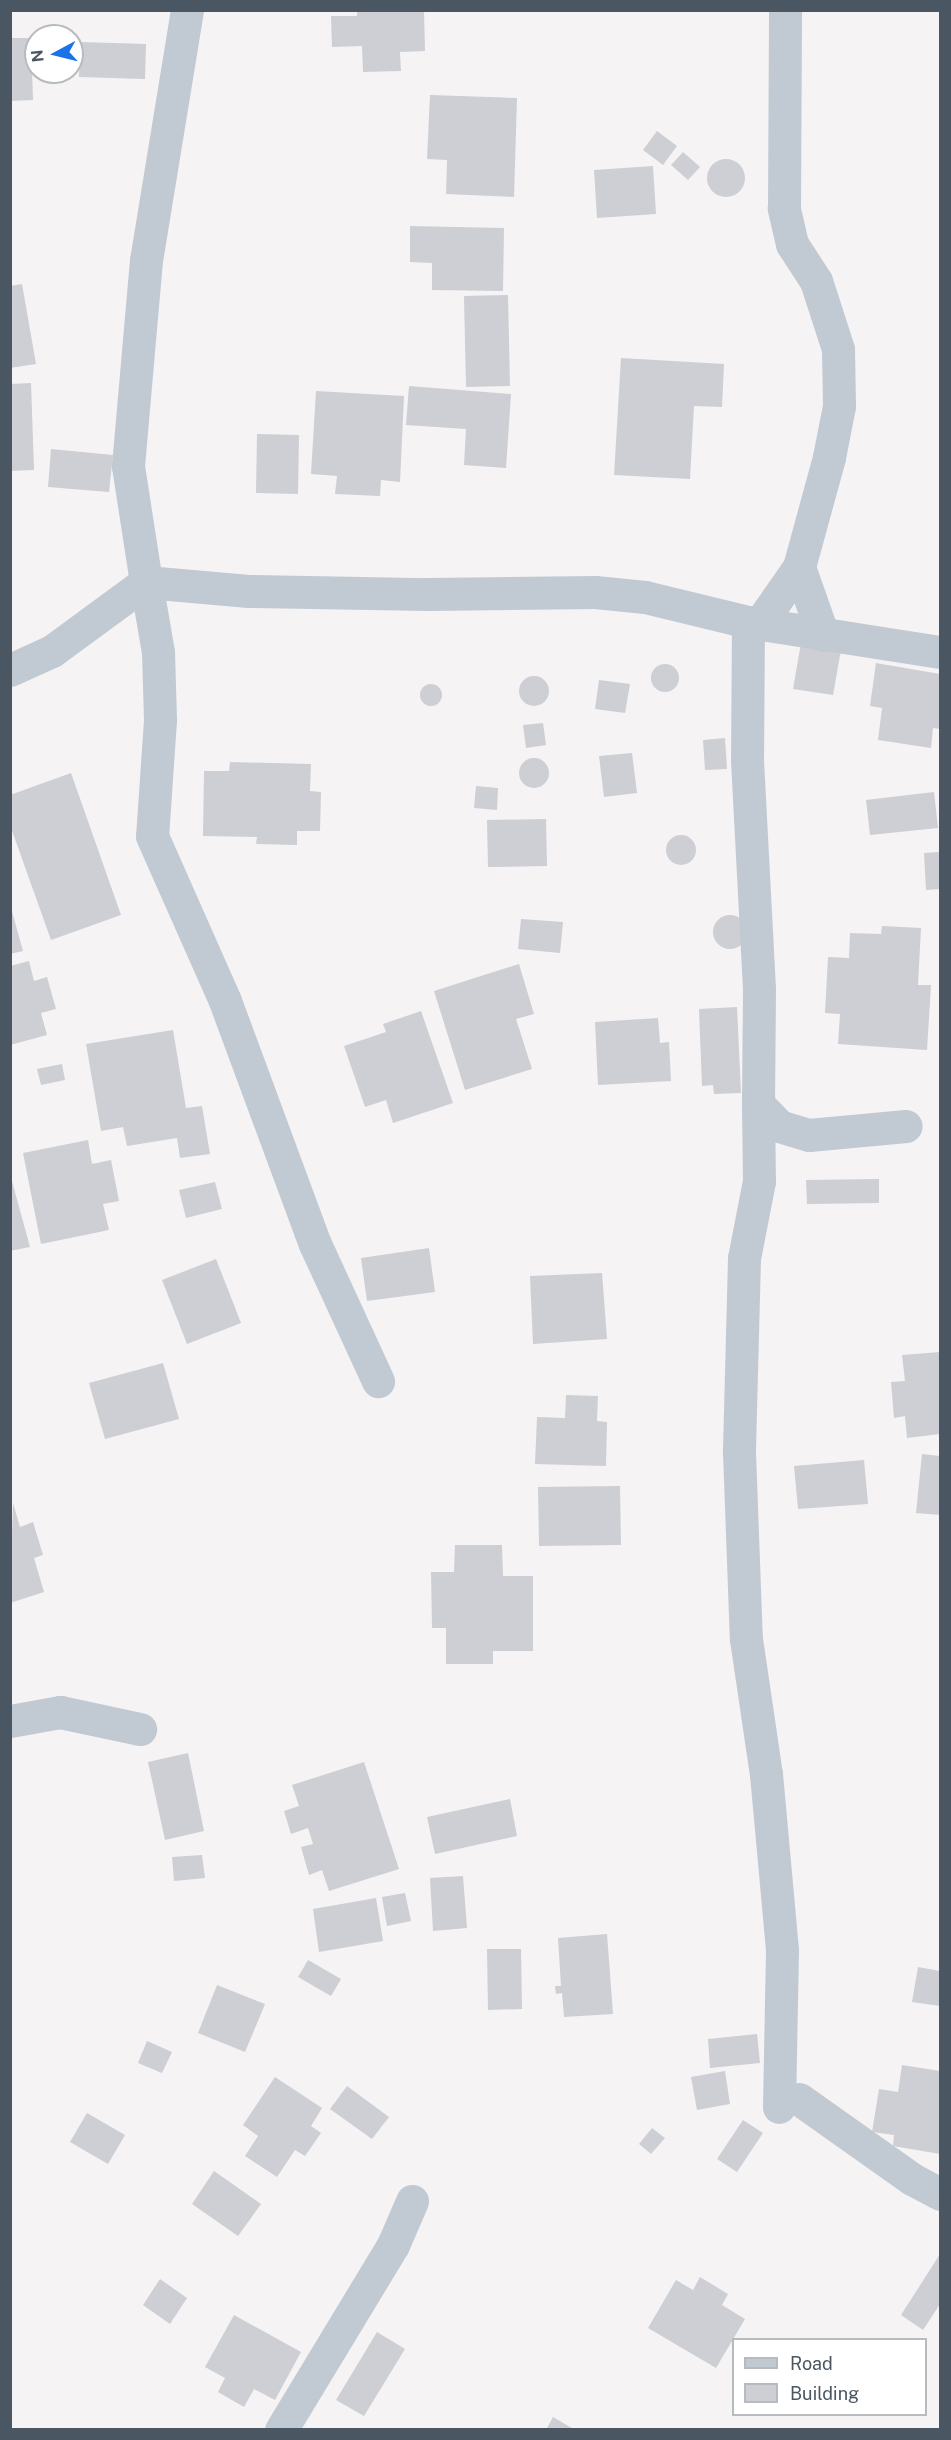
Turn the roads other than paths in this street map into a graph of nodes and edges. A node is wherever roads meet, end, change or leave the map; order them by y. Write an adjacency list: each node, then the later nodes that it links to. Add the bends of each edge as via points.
1 (187, 10): 4 (street, via 146,260 128,466)
2 (784, 10): 3 (street, via 784,208 792,244 816,281 838,349 839,406)
3 (799, 567): 5 (street); 6 (street)
4 (146, 582): 5 (street, via 249,591 595,592 645,597); 8 (street, via 52,651); 11 (street, via 158,652 159,720 152,836 225,1001 315,1244)
5 (754, 623): 6 (street); 9 (street, via 747,760 759,989)
6 (823, 635): 7 (street)
7 (940, 652)
8 (10, 670)
9 (759, 1104): 10 (street, via 779,1126 809,1135); 14 (street, via 759,1180 744,1258 739,1452 746,1639 766,1774 782,1950 789,2103)
10 (906, 1126)
11 (378, 1381)
12 (10, 1721): 13 (street, via 60,1712)
13 (140, 1729)
14 (940, 2194)
15 (412, 2201): 16 (street, via 393,2245)
16 (282, 2430)

